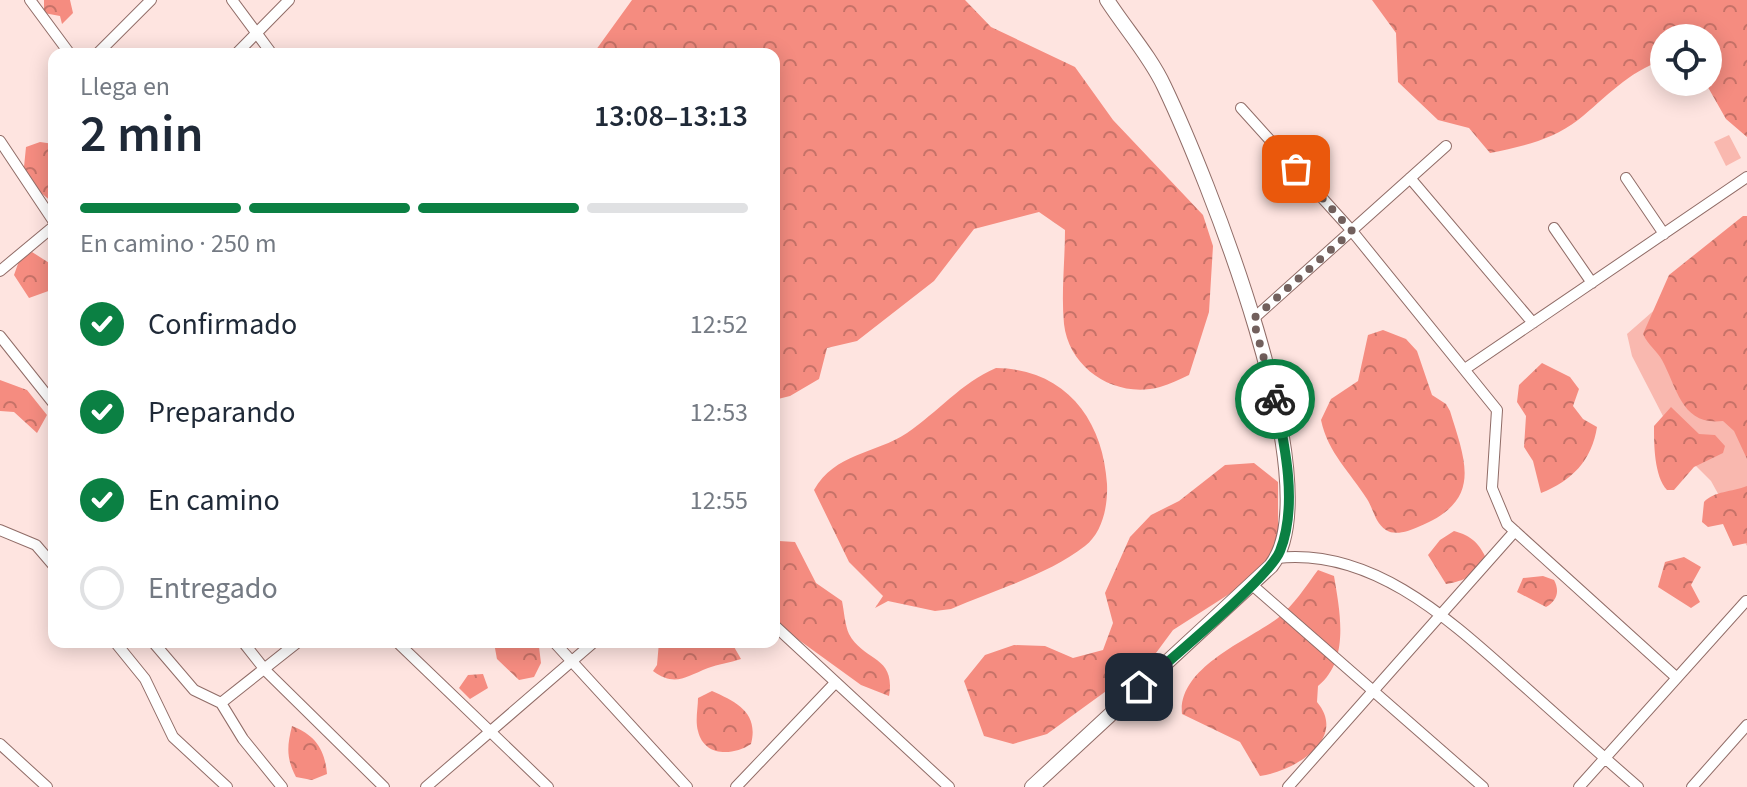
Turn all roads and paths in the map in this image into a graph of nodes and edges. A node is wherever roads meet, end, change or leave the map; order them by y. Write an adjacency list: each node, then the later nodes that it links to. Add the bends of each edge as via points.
1 (30, 0): 7 (street)
2 (151, 0): 8 (street)
3 (232, 0): 6 (street)
4 (289, 0): 6 (street)
5 (1107, 0): 24 (street, via 1162,82 1193,151)
6 (256, 34): 9 (street); 10 (street)
7 (66, 48)
8 (103, 48)
9 (242, 48)
10 (267, 48)
11 (1241, 108): 20 (street)
12 (0, 141): 17 (street)
13 (1446, 146): 15 (street)
14 (1747, 177): 21 (street)
15 (1410, 178): 20 (street); 25 (street)
16 (1626, 178): 21 (street)
17 (48, 215)
18 (1554, 228): 23 (street)
19 (48, 229): 22 (street)
20 (1352, 231): 24 (street); 27 (street)
21 (1664, 234): 23 (street)
22 (0, 271)
23 (1592, 283): 25 (street)
24 (1253, 319): 31 (street, via 1276,402 1286,466 1286,527)
25 (1533, 323): 27 (street)
26 (0, 336): 28 (street)
27 (1465, 369): 30 (street, via 1497,410 1492,488 1499,510)
28 (48, 396)
29 (0, 530): 32 (street, via 36,545)
30 (1515, 531): 35 (street); 46 (street)
31 (1277, 558): 33 (street); 35 (street, via 1331,559 1363,570)
32 (48, 559)
33 (1251, 584): 48 (street); 63 (street)
34 (1746, 601): 46 (street)
35 (1442, 614): 48 (street); 53 (street)
36 (780, 631): 47 (street)
37 (120, 648): 55 (street, via 145,679 173,737)
38 (158, 648): 49 (street, via 194,690)
39 (248, 648): 45 (street)
40 (291, 648): 45 (street)
41 (403, 648): 51 (street)
42 (560, 648): 44 (street)
43 (588, 648): 44 (street)
44 (575, 662): 51 (street); 60 (street)
45 (266, 671): 49 (street); 57 (street)
46 (1677, 678): 53 (street)
47 (835, 683): 61 (street); 62 (street)
48 (1371, 693): 64 (street); 65 (street)
49 (221, 703): 56 (street)
50 (1747, 725): 68 (street)
51 (490, 732): 58 (street); 59 (street)
52 (0, 744): 54 (street)
53 (1605, 758): 66 (street); 67 (street)
54 (47, 787)
55 (227, 787)
56 (282, 787)
57 (384, 787)
58 (426, 787)
59 (548, 787)
60 (687, 787)
61 (736, 787)
62 (949, 787)
63 (1032, 787)
64 (1288, 787)
65 (1483, 787)
66 (1579, 787)
67 (1638, 787)
68 (1692, 787)

